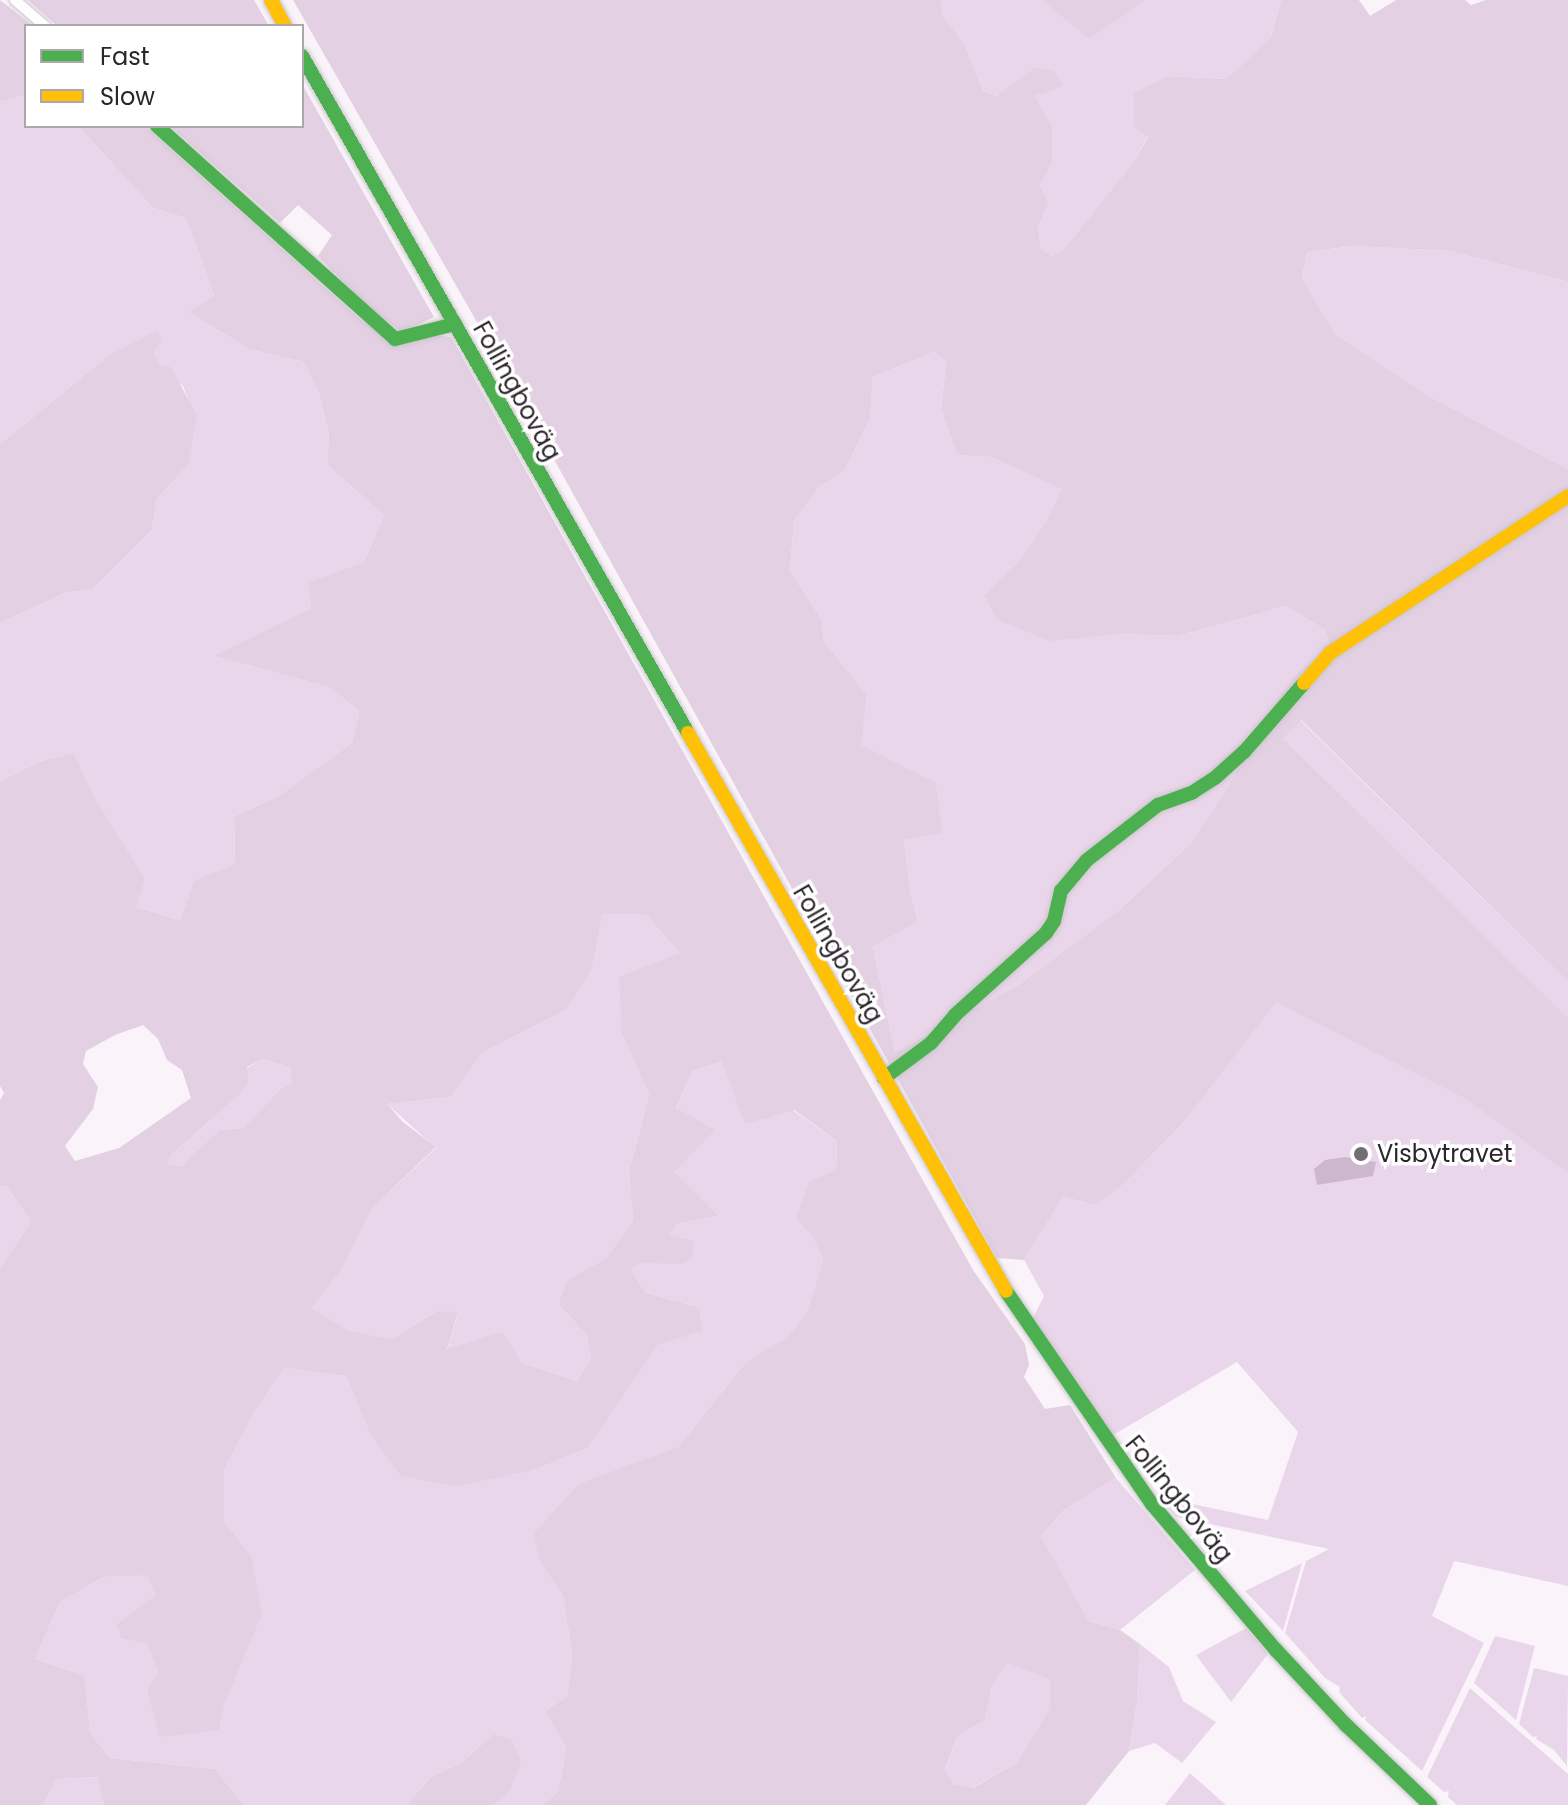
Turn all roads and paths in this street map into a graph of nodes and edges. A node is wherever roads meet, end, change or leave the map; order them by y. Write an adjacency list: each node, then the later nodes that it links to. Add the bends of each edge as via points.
1 (15, 0): 3 (street)
2 (271, 0): 4 (main road)
3 (43, 24)
4 (284, 24)
5 (304, 60): 7 (main road, Follingboväg)
6 (159, 128): 7 (main road, via 395,339)
7 (455, 324): 9 (main road, Follingboväg)
8 (1568, 496): 9 (main road, via 1330,653 1216,777 1158,805 1087,860 1061,891 1046,933 931,1043)
9 (884, 1078): 10 (main road, Follingboväg, via 997,1281 1143,1493 1276,1650)
10 (1430, 1805)

